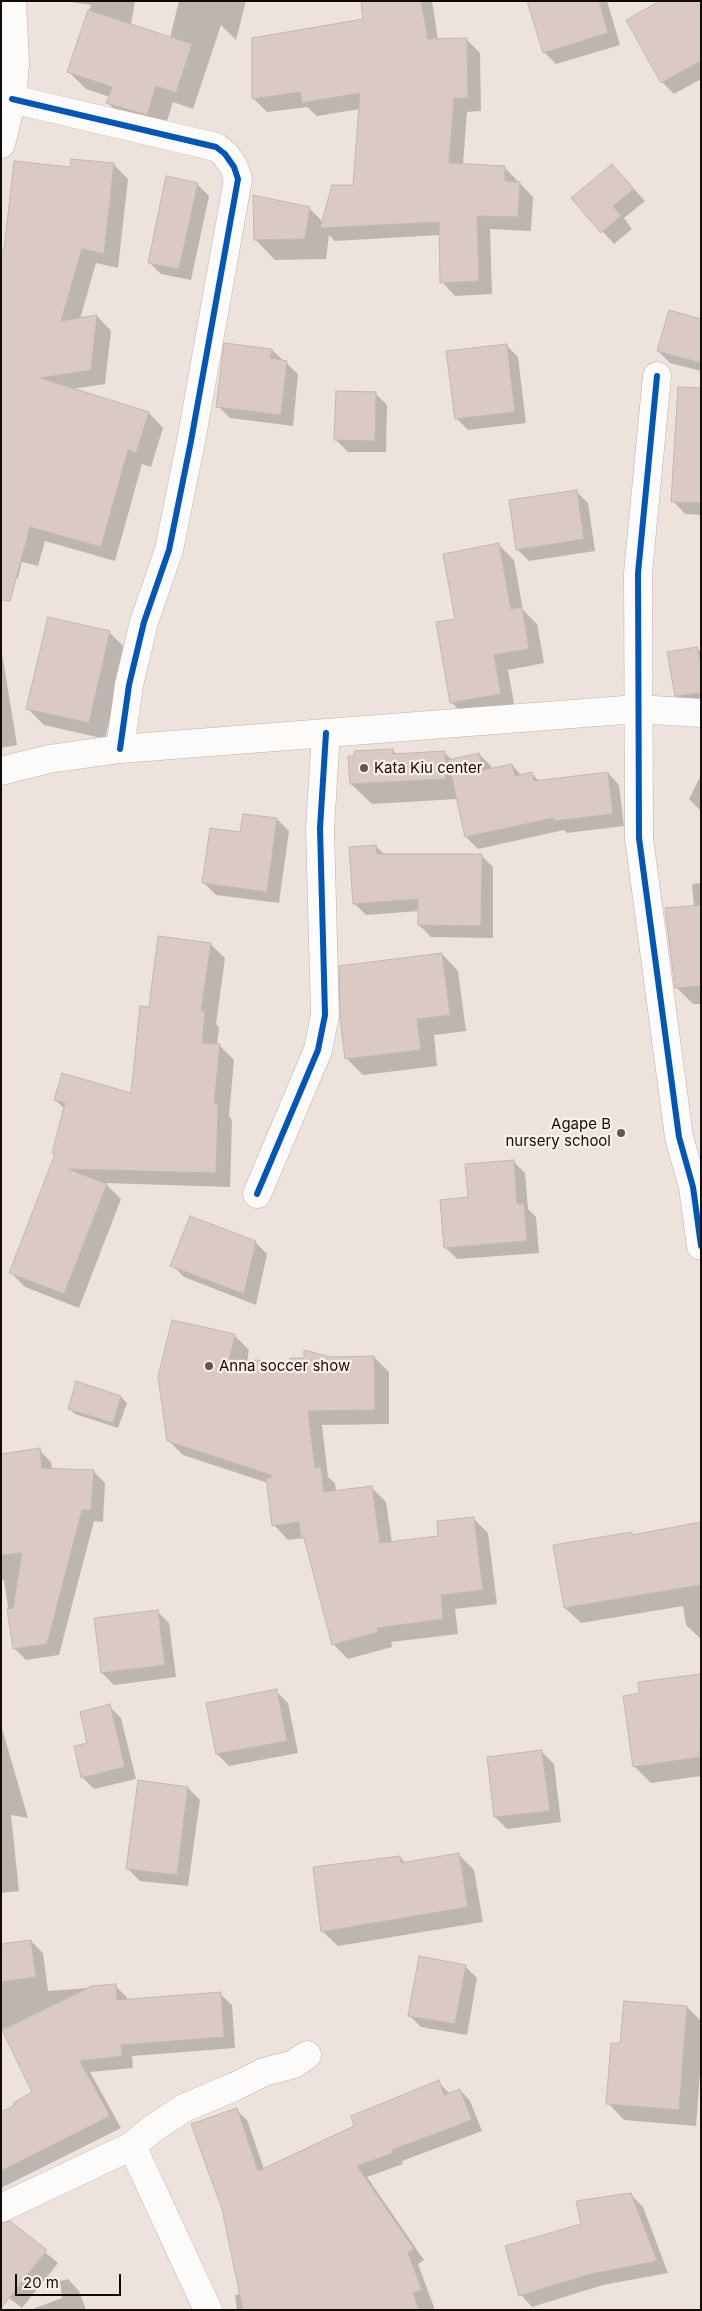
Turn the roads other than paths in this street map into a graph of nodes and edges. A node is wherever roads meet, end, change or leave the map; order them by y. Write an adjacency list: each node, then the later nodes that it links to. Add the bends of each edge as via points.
1 (12, 1): 2 (street)
2 (12, 99): 3 (street); 8 (street, via 216,147 234,167 238,179 169,550 142,631 129,685)
3 (1, 144)
4 (657, 376): 5 (street, via 638,573)
5 (637, 709): 6 (street); 7 (street); 10 (street, via 639,838)
6 (701, 713)
7 (326, 733): 8 (street); 11 (street, via 320,828 325,1015 318,1050)
8 (120, 749): 9 (street, via 49,758)
9 (1, 771)
10 (690, 1136): 12 (street)
11 (257, 1194)
12 (701, 1246)
13 (308, 2055): 14 (street, via 294,2064 264,2072 184,2108)
14 (132, 2146): 15 (street); 16 (street)
15 (1, 2208)
16 (208, 2310)

